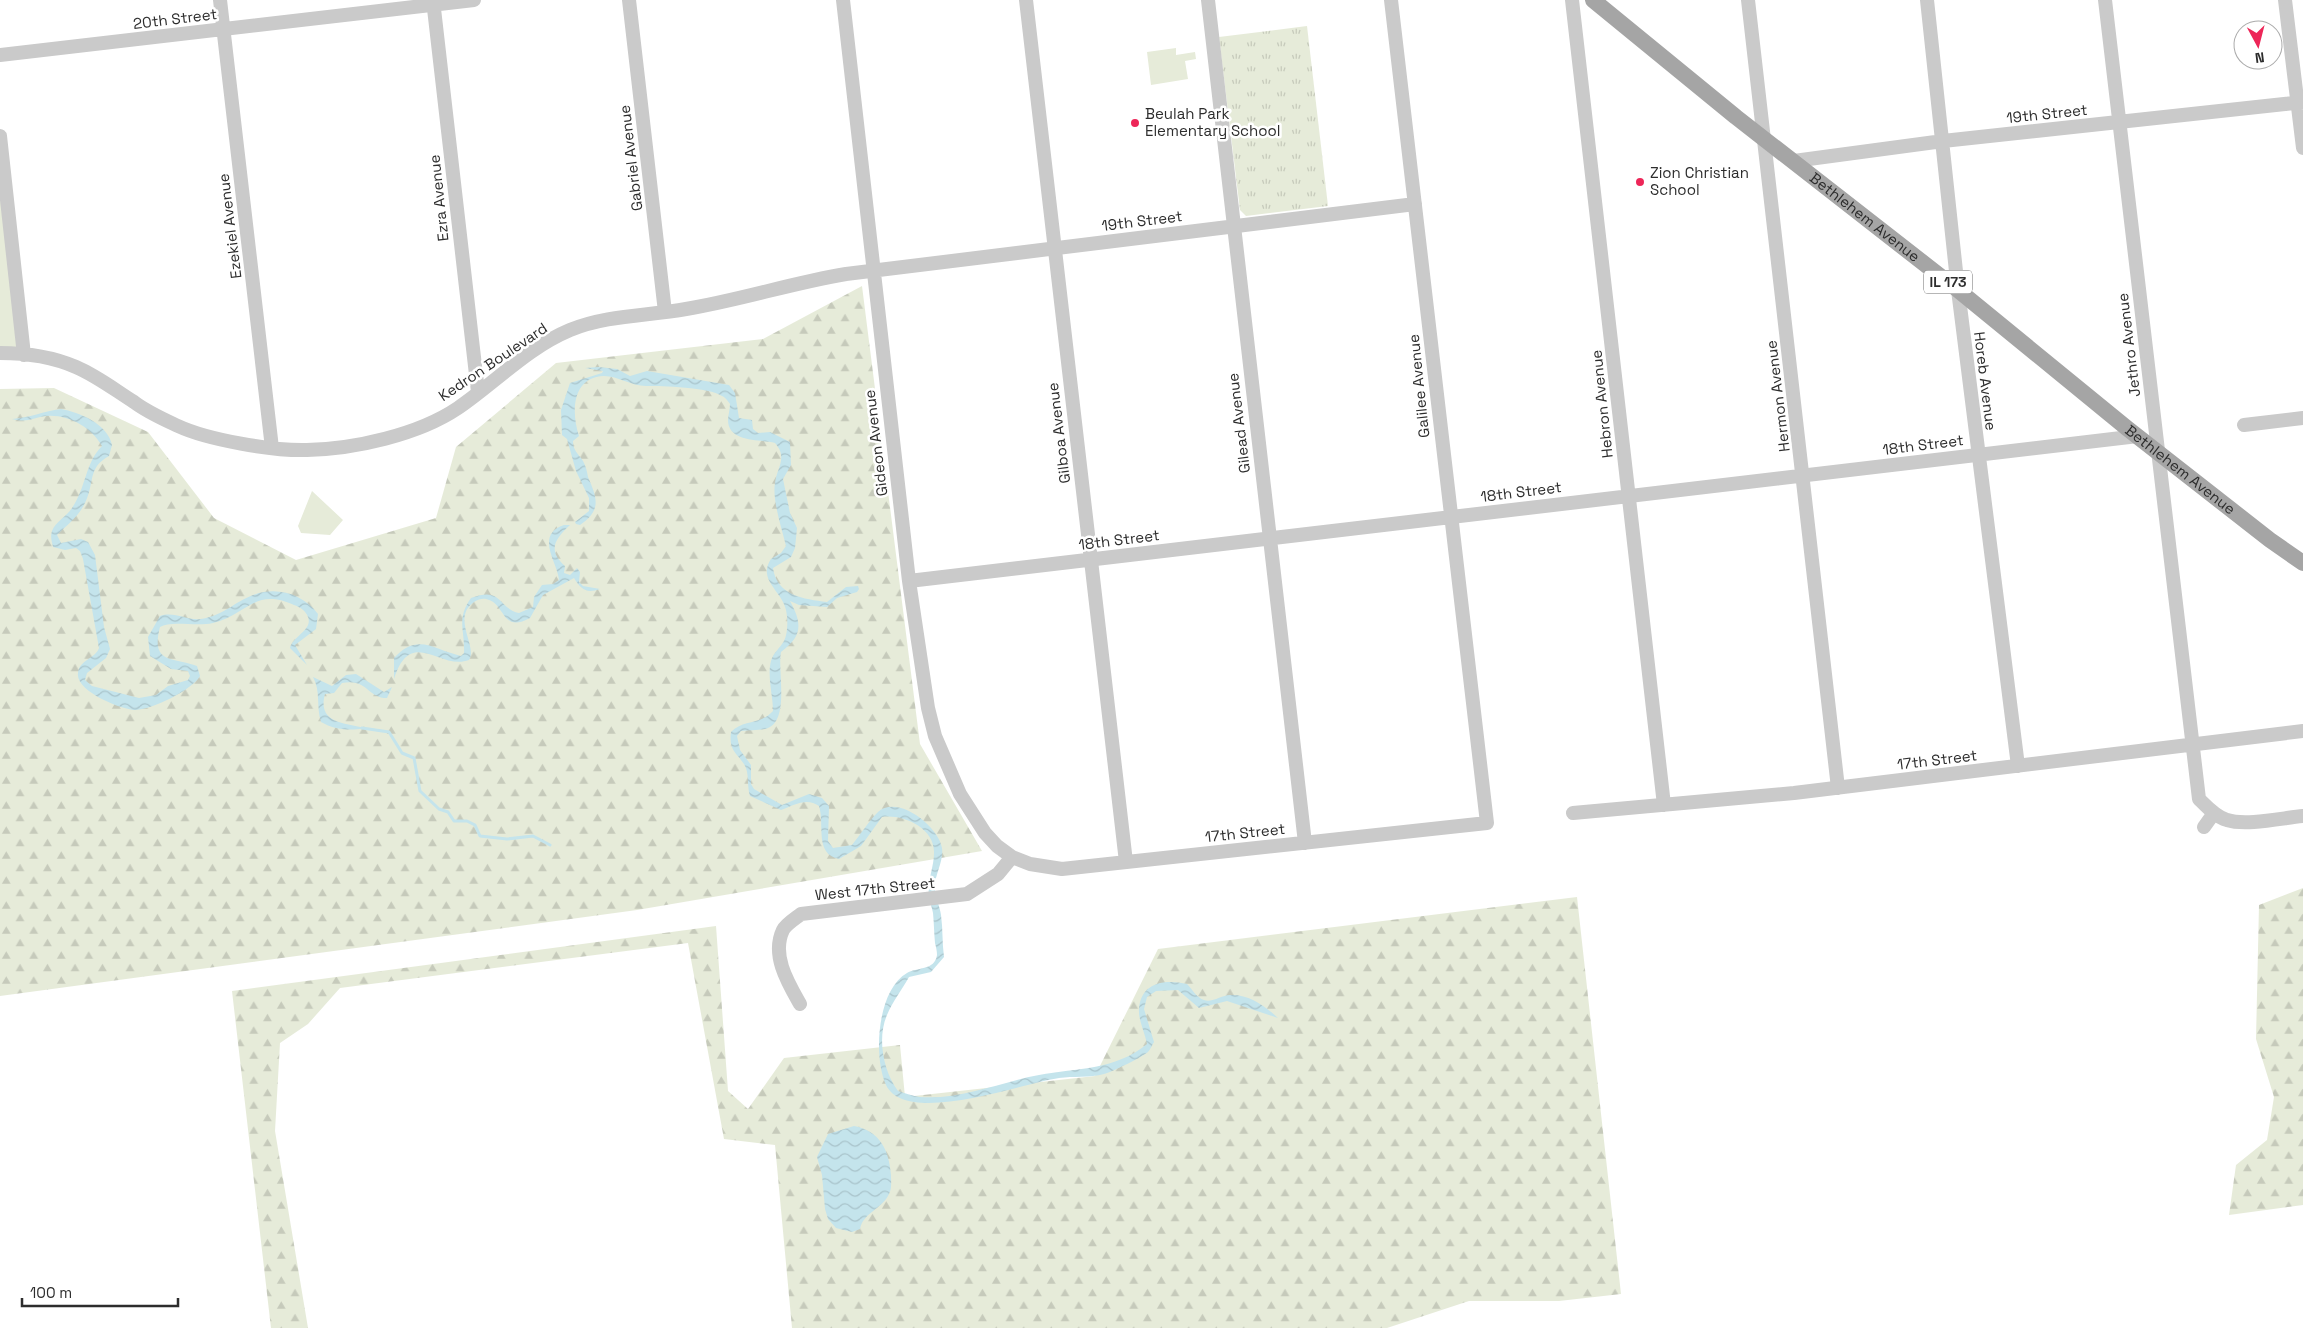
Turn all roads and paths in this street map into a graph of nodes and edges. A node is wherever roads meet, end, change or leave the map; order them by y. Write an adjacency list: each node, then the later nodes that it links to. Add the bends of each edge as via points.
1 (220, 0): 15 (street, Ezekiel Avenue)
2 (474, 0): 14 (street, 20th Street)
3 (629, 0): 29 (street, Gabriel Avenue)
4 (843, 0): 27 (street, Gideon Avenue)
5 (1026, 0): 26 (street, Gilboa Avenue)
6 (1208, 0): 25 (street, Gilead Avenue)
7 (1391, 0): 24 (street, Galilee Avenue)
8 (1572, 0): 40 (street, Hebron Avenue)
9 (1593, 0): 20 (main road, Bethlehem Avenue / IL 173, via 1736,117)
10 (1748, 0): 20 (street, Hermon Avenue)
11 (1927, 0): 21 (street, Horeb Avenue)
12 (2105, 0): 18 (street, Jethro Avenue)
13 (2285, 0): 17 (street)
14 (433, 2): 15 (street, 20th Street); 32 (street, Ezra Avenue)
15 (224, 30): 16 (street, 20th Street); 36 (street, Ezekiel Avenue)
16 (0, 55)
17 (2300, 102): 18 (street, 19th Street); 22 (street)
18 (2120, 123): 21 (street, 19th Street); 37 (street, Jethro Avenue)
19 (0, 136): 31 (street)
20 (1764, 136): 23 (main road, Bethlehem Avenue / IL 173); 39 (street, Hermon Avenue)
21 (1943, 141): 23 (street, 19th Street); 28 (street, Horeb Avenue)
22 (2303, 148)
23 (1794, 161): 28 (main road, Bethlehem Avenue / IL 173)
24 (1415, 204): 25 (street, 19th Street); 41 (street, Galilee Avenue)
25 (1233, 226): 26 (street, 19th Street); 42 (street, Gilead Avenue)
26 (1054, 248): 27 (street, 19th Street); 43 (street, Gilboa Avenue)
27 (873, 270): 29 (street, Kedron Boulevard, via 805,281); 45 (street, Gideon Avenue)
28 (1958, 290): 35 (main road, Bethlehem Avenue / IL 173); 38 (street, Horeb Avenue)
29 (666, 312): 32 (street, Kedron Boulevard, via 616,318 569,331 537,347)
30 (0, 354): 31 (street, Kedron Boulevard)
31 (24, 355): 36 (street, Kedron Boulevard, via 75,366 180,427 225,440)
32 (478, 392): 36 (street, Kedron Boulevard, via 457,408 419,427 380,440 342,448)
33 (2303, 418): 34 (street)
34 (2244, 425)
35 (2138, 436): 37 (main road, Bethlehem Avenue / IL 173); 38 (street, 18th Street)
36 (272, 448)
37 (2158, 451): 44 (main road, Bethlehem Avenue / IL 173); 47 (street, Jethro Avenue)
38 (1978, 454): 39 (street, 18th Street); 48 (street, Horeb Avenue)
39 (1803, 475): 40 (street, 18th Street); 50 (street, Hermon Avenue)
40 (1629, 496): 41 (street, 18th Street); 51 (street, Hebron Avenue)
41 (1450, 517): 42 (street, 18th Street); 49 (street, Galilee Avenue)
42 (1269, 539): 43 (street, 18th Street); 56 (street, Gilead Avenue)
43 (1090, 560): 45 (street, 18th Street); 58 (street, Gilboa Avenue)
44 (2303, 563)
45 (909, 581): 57 (street, Gideon Avenue, via 928,708 947,769 985,833)
46 (2303, 731): 47 (street, 17th Street)
47 (2194, 745): 48 (street, 17th Street); 53 (street, Jethro Avenue, via 2199,799)
48 (2018, 766): 50 (street, 17th Street)
49 (1479, 768): 56 (street, 17th Street, via 1487,823)
50 (1838, 788): 51 (street, 17th Street)
51 (1664, 805): 52 (street, 17th Street)
52 (1573, 813)
53 (2214, 813): 54 (street, via 2227,820 2243,822); 55 (street)
54 (2303, 816)
55 (2204, 827)
56 (1305, 843): 58 (street, 17th Street)
57 (1012, 857): 58 (street, 17th Street, via 1048,868); 59 (street, West 17th Street, via 998,874 967,894 801,914 783,929 778,956)
58 (1126, 862)
59 (800, 1004)

